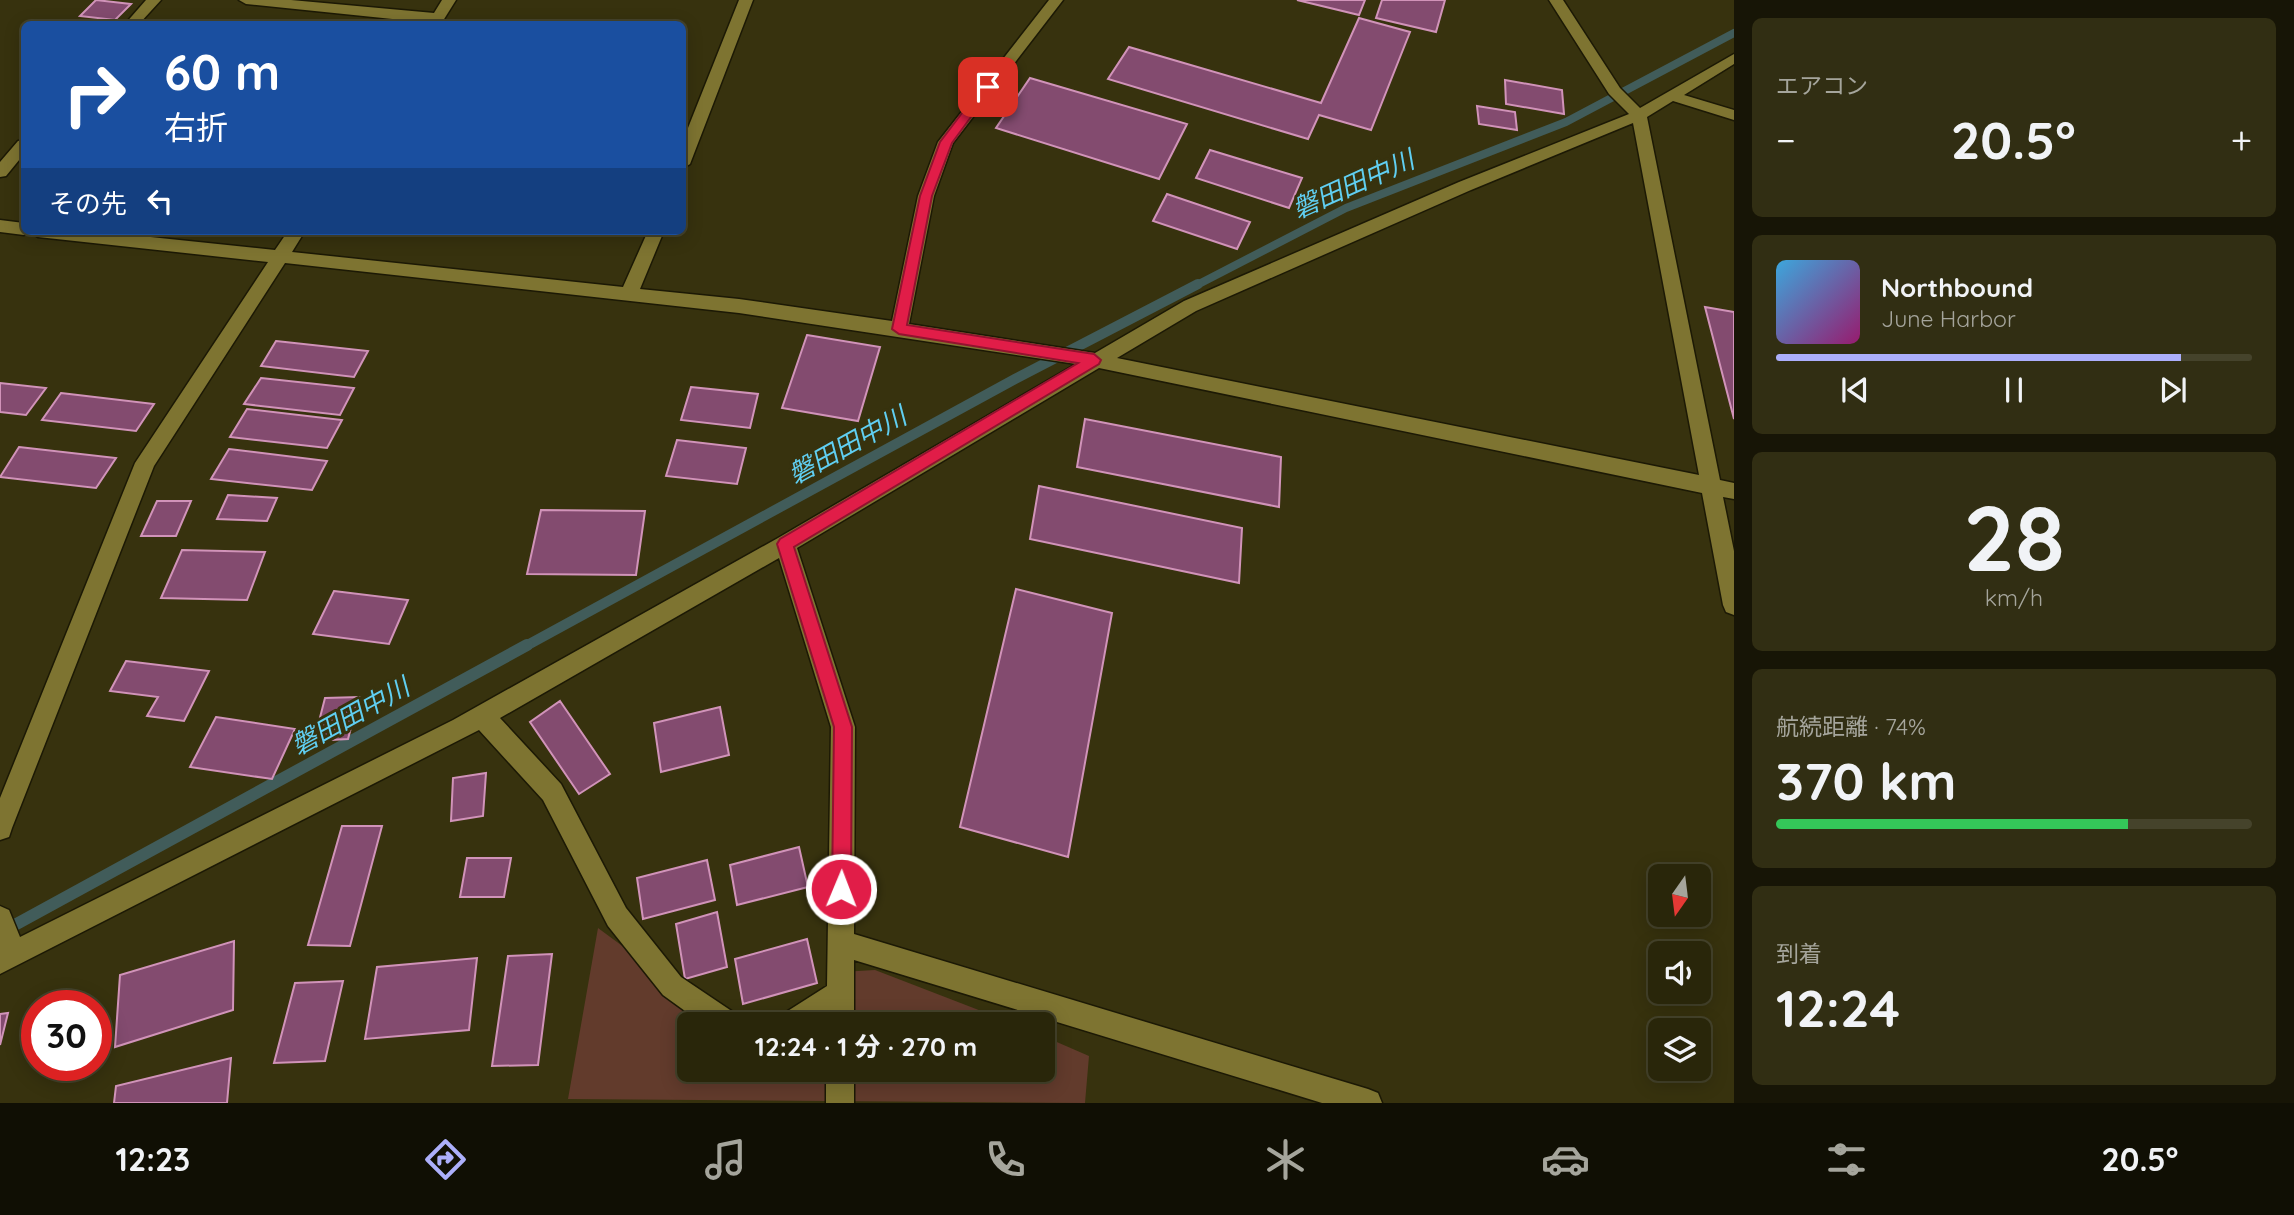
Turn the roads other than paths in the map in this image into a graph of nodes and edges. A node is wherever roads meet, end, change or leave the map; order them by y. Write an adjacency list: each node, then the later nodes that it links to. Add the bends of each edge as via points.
1 (154, 0): 7 (street)
2 (246, 0): 8 (street)
3 (449, 0): 8 (street)
4 (746, 0): 14 (street)
5 (1056, 0): 23 (street, via 946,142 926,196)
6 (1556, 0): 11 (street, via 1614,91)
7 (135, 21)
8 (436, 21)
9 (1734, 58): 10 (street)
10 (1672, 96): 11 (street); 12 (street)
11 (1639, 115): 24 (street, via 1190,306); 25 (street)
12 (1734, 115)
13 (21, 148): 15 (street)
14 (686, 154)
15 (0, 172)
16 (0, 226): 17 (street)
17 (21, 229)
18 (75, 235): 21 (street)
19 (294, 235): 21 (street)
20 (654, 235): 22 (street)
21 (279, 257): 22 (street); 30 (street, via 145,463)
22 (629, 295): 23 (street)
23 (899, 329): 24 (street)
24 (1094, 360): 25 (street); 27 (street)
25 (1711, 485): 26 (street); 28 (street)
26 (1734, 491)
27 (785, 544): 29 (street); 32 (street, via 843,727)
28 (1734, 605)
29 (482, 716): 33 (street); 35 (street, via 552,792 617,917 672,986)
30 (0, 828)
31 (0, 919): 33 (street)
32 (841, 943): 34 (street); 40 (street)
33 (7, 957)
34 (841, 993): 36 (street); 37 (street)
35 (709, 1012)
36 (812, 1012)
37 (840, 1012)
38 (840, 1082): 39 (street)
39 (840, 1103)
40 (1368, 1103)

